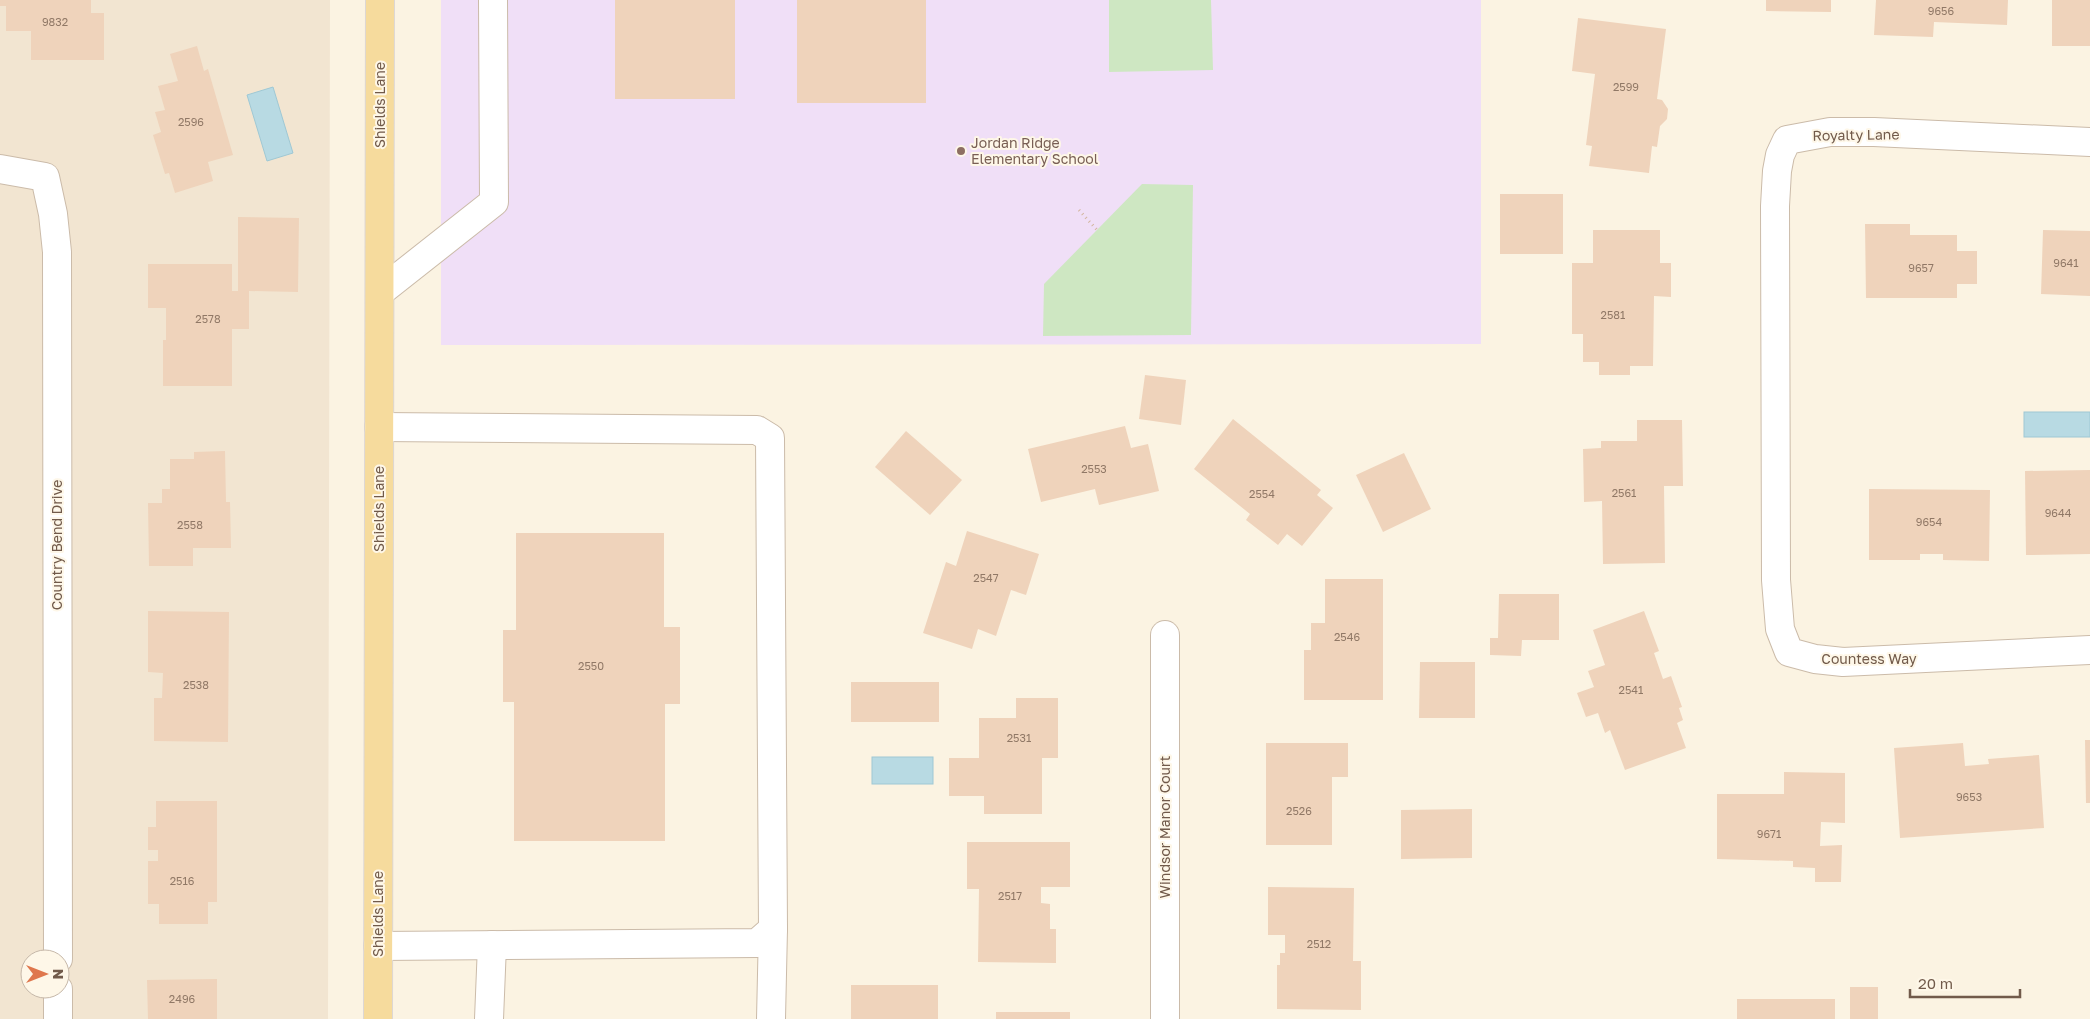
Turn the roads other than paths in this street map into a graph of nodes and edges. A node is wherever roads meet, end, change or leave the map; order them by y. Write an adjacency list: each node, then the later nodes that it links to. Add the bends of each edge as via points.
1 (380, 0): 5 (main road, Shields Lane)
2 (493, 0): 5 (street, via 494,202)
3 (2090, 142): 6 (street, Royalty Lane, via 1874,132 1830,132 1787,140 1780,155 1775,206)
4 (0, 169): 13 (street, Country Bend Drive, via 45,177 57,252)
5 (380, 292): 7 (main road, Shields Lane)
6 (1776, 394): 9 (street, Countess Way, via 1776,588 1780,630 1789,652 1844,662)
7 (379, 427): 10 (street, via 757,430 770,438); 12 (main road, Shields Lane)
8 (1165, 635): 19 (street, Windsor Manor Court)
9 (2090, 650)
10 (772, 928): 11 (street, via 757,943); 18 (street)
11 (492, 945): 12 (street); 17 (street)
12 (378, 946): 16 (main road, Shields Lane)
13 (58, 949)
14 (58, 999): 15 (street)
15 (58, 1019)
16 (378, 1019)
17 (489, 1019)
18 (772, 1019)
19 (1165, 1019)

